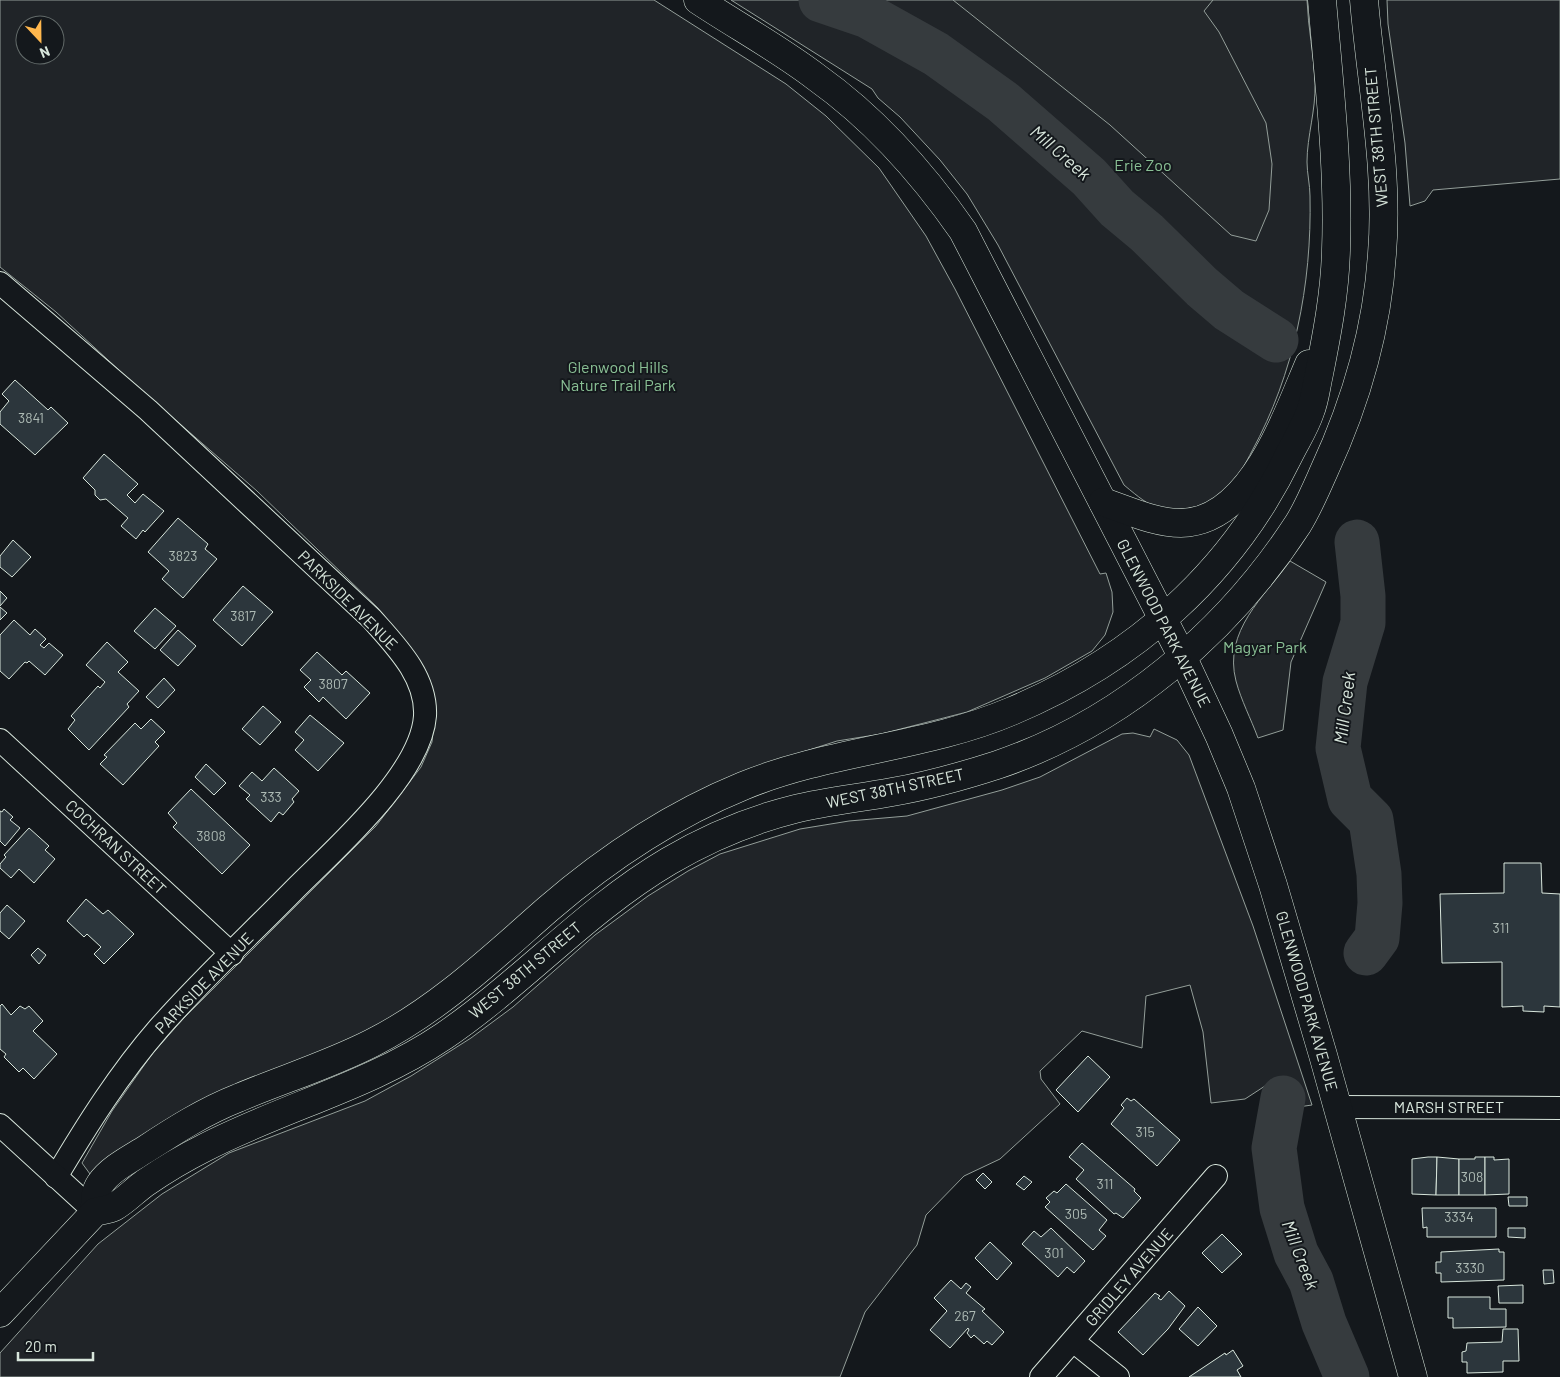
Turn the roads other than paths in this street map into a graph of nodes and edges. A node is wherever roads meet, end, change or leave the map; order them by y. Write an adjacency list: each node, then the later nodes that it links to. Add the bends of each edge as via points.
1 (698, 0): 6 (main road, GLENWOOD PARK AVENUE, via 768,43 844,98 891,141 934,189 963,231)
2 (1322, 0): 5 (main road, WEST 38TH STREET, via 1334,158 1336,251)
3 (1364, 0): 8 (main road, WEST 38TH STREET, via 1380,144 1383,249 1377,308 1362,373 1344,427 1300,520 1261,577)
4 (0, 283): 10 (street, PARKSIDE AVENUE, via 148,410 372,620 405,657 419,684 425,702 423,726 416,749 402,773 343,842)
5 (1327, 332): 6 (main road, via 1310,362 1274,445 1245,487 1220,509 1203,520 1181,523 1154,519); 7 (main road, WEST 38TH STREET, via 1311,410 1281,472 1247,529 1200,587)
6 (1103, 502): 7 (main road, GLENWOOD PARK AVENUE)
7 (1164, 621): 8 (main road, GLENWOOD PARK AVENUE); 16 (main road, WEST 38TH STREET, via 1107,660 1009,712 933,738 786,771 745,785 684,813 595,872 551,906 480,970 417,1016 375,1042 319,1068 207,1112 118,1167 96,1191)
8 (1182, 656): 11 (main road, GLENWOOD PARK AVENUE, via 1241,788 1282,914); 16 (main road, WEST 38TH STREET, via 1120,706 1088,725 1000,764 932,784 799,808 715,837 606,904 441,1038 366,1079 212,1144 166,1169 114,1207)
9 (0, 740): 10 (street, COCHRAN STREET)
10 (232, 954): 15 (street, PARKSIDE AVENUE, via 160,1027 131,1062)
11 (1337, 1107): 12 (street, MARSH STREET); 21 (main road, GLENWOOD PARK AVENUE)
12 (1560, 1108)
13 (0, 1125): 15 (street)
14 (1216, 1176): 18 (street, GRIDLEY AVENUE)
15 (56, 1177): 16 (street)
16 (95, 1212): 17 (main road, WEST 38TH STREET)
17 (0, 1312)
18 (1073, 1341): 19 (street, GRIDLEY AVENUE); 20 (street)
19 (1041, 1377)
20 (1118, 1377)
21 (1413, 1377)

